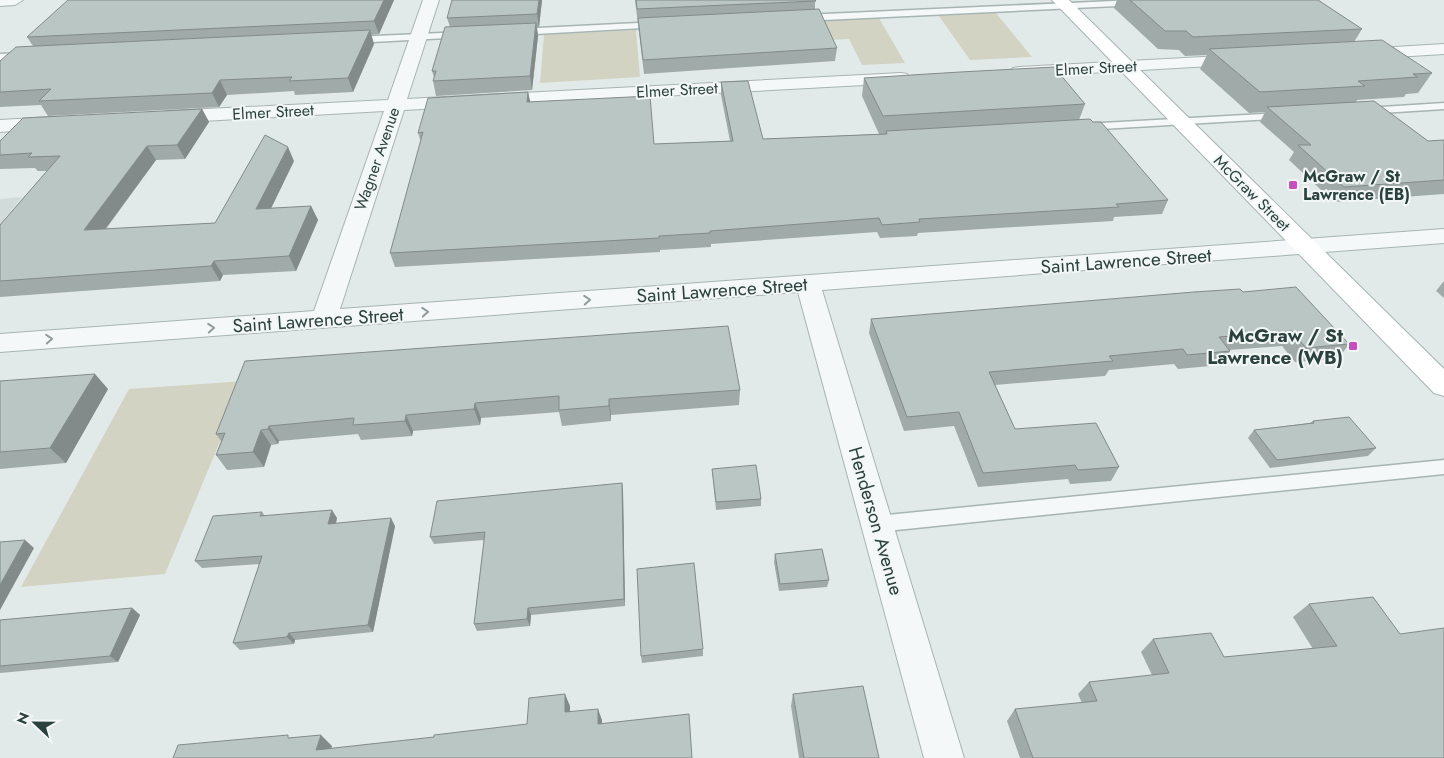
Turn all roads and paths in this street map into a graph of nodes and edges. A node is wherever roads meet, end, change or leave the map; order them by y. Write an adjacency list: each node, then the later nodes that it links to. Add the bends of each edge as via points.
1 (15, 0): 3 (street)
2 (431, 0): 10 (street, Wagner Avenue)
3 (0, 1)
4 (1064, 3): 5 (lane); 6 (lane); 17 (street, McGraw Street)
5 (1141, 3)
6 (791, 19)
7 (672, 25): 8 (lane)
8 (503, 33)
9 (473, 34): 10 (lane)
10 (419, 36): 11 (lane); 20 (street, Wagner Avenue)
11 (342, 40)
12 (1444, 49): 13 (street)
13 (1343, 54)
14 (39, 55): 15 (lane)
15 (0, 57)
16 (1256, 59): 17 (street, Elmer Street)
17 (1126, 66): 18 (street, Elmer Street); 25 (street, McGraw Street)
18 (1000, 73)
19 (920, 77): 20 (street, Elmer Street)
20 (396, 105): 24 (street, Elmer Street); 32 (street, Wagner Avenue)
21 (1444, 106): 22 (lane)
22 (1355, 112)
23 (1295, 115): 25 (lane)
24 (148, 118)
25 (1181, 122): 28 (lane); 30 (street, McGraw Street)
26 (69, 123): 27 (street)
27 (0, 126)
28 (1077, 128)
29 (1444, 236): 30 (street, Saint Lawrence Street)
30 (1306, 247): 31 (street, Saint Lawrence Street); 34 (street, McGraw Street)
31 (808, 284): 32 (street, Saint Lawrence Street, one-way to 31); 36 (street, Henderson Avenue)
32 (324, 319): 33 (street, Saint Lawrence Street, one-way to 32)
33 (0, 343)
34 (1444, 386)
35 (1444, 468): 36 (lane)
36 (877, 524): 37 (street, Henderson Avenue)
37 (944, 758)

